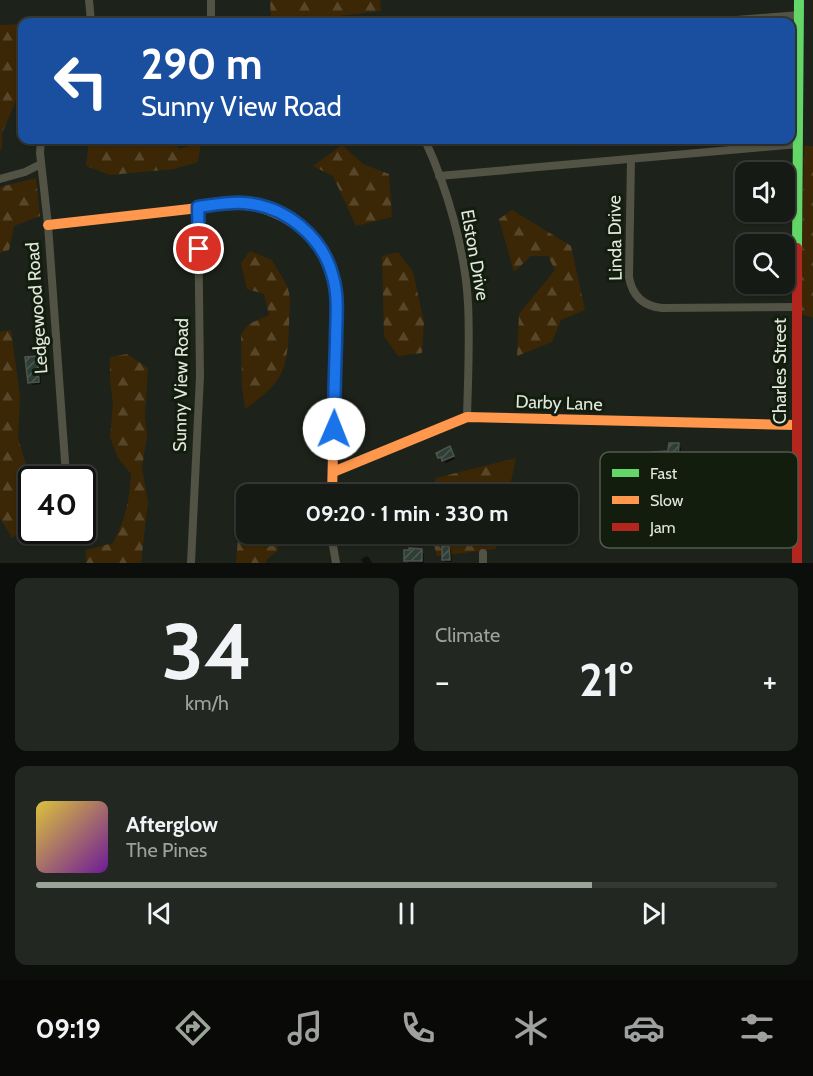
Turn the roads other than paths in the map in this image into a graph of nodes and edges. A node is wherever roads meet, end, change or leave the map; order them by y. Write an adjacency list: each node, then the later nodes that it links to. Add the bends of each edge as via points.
1 (89, 0): 5 (street)
2 (211, 0): 6 (street)
3 (799, 0): 4 (street, Charles Street)
4 (800, 15): 7 (street); 10 (street, Charles Street)
5 (91, 18)
6 (211, 18)
7 (762, 18)
8 (41, 144): 12 (street, Ledgewood Road)
9 (427, 144): 13 (street, Elston Drive)
10 (798, 144): 11 (street); 17 (street, Charles Street)
11 (631, 159): 13 (street); 17 (street, Linda Drive, via 629,277 633,291 642,301 662,308)
12 (41, 164): 14 (street); 16 (street, Ledgewood Road)
13 (439, 176): 18 (street, Elston Drive, via 460,248 468,301)
14 (0, 178)
15 (198, 207): 16 (street); 22 (street, via 243,203 273,210 300,225 326,258 337,298); 26 (street, Sunny View Road, via 200,376)
16 (48, 225): 21 (street, Ledgewood Road)
17 (796, 307): 19 (street, Charles Street)
18 (468, 417): 19 (street, Darby Lane); 22 (street, Darby Lane)
19 (796, 425): 20 (street, Charles Street)
20 (796, 452)
21 (65, 466)
22 (333, 472): 23 (street)
23 (332, 484)
24 (333, 544): 27 (street)
25 (797, 548): 28 (street, Charles Street)
26 (191, 563)
27 (336, 563)
28 (797, 563)

